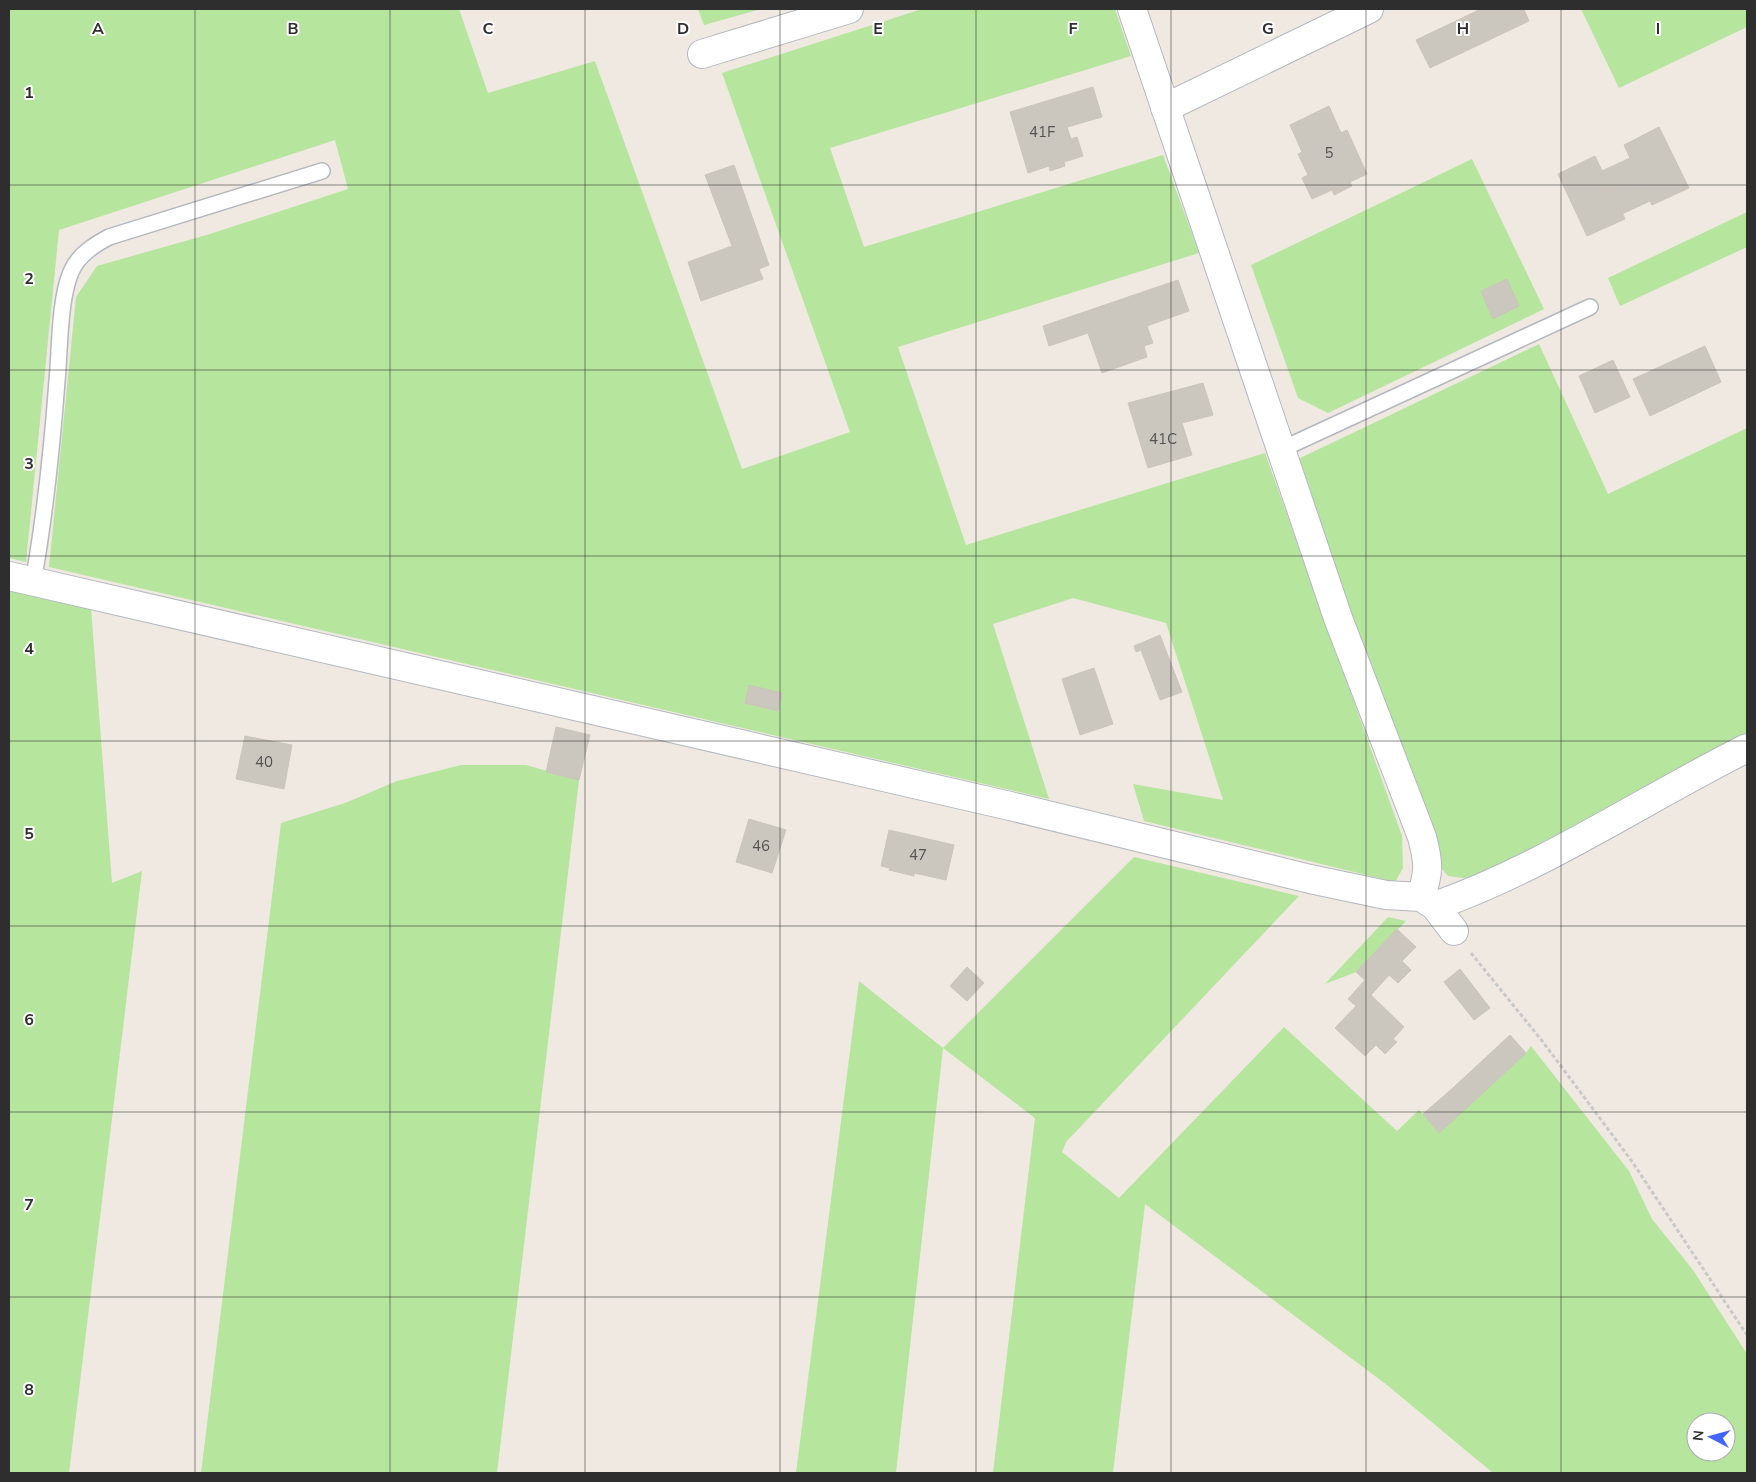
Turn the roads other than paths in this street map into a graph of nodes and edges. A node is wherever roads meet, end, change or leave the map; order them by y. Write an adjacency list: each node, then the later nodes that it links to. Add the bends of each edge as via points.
1 (848, 9): 4 (street)
2 (1132, 9): 5 (street)
3 (1369, 9): 5 (street)
4 (702, 54)
5 (1165, 108): 8 (street)
6 (322, 171): 9 (lane, via 109,237 90,248 71,271 65,294 41,540)
7 (1590, 308): 8 (lane)
8 (1280, 450): 11 (street, via 1338,618 1422,838 1428,861)
9 (21, 579): 11 (street, via 1001,804 1310,879)
10 (1747, 748): 11 (street, via 1576,841 1470,894)
11 (1428, 902): 12 (street)
12 (1454, 931)

